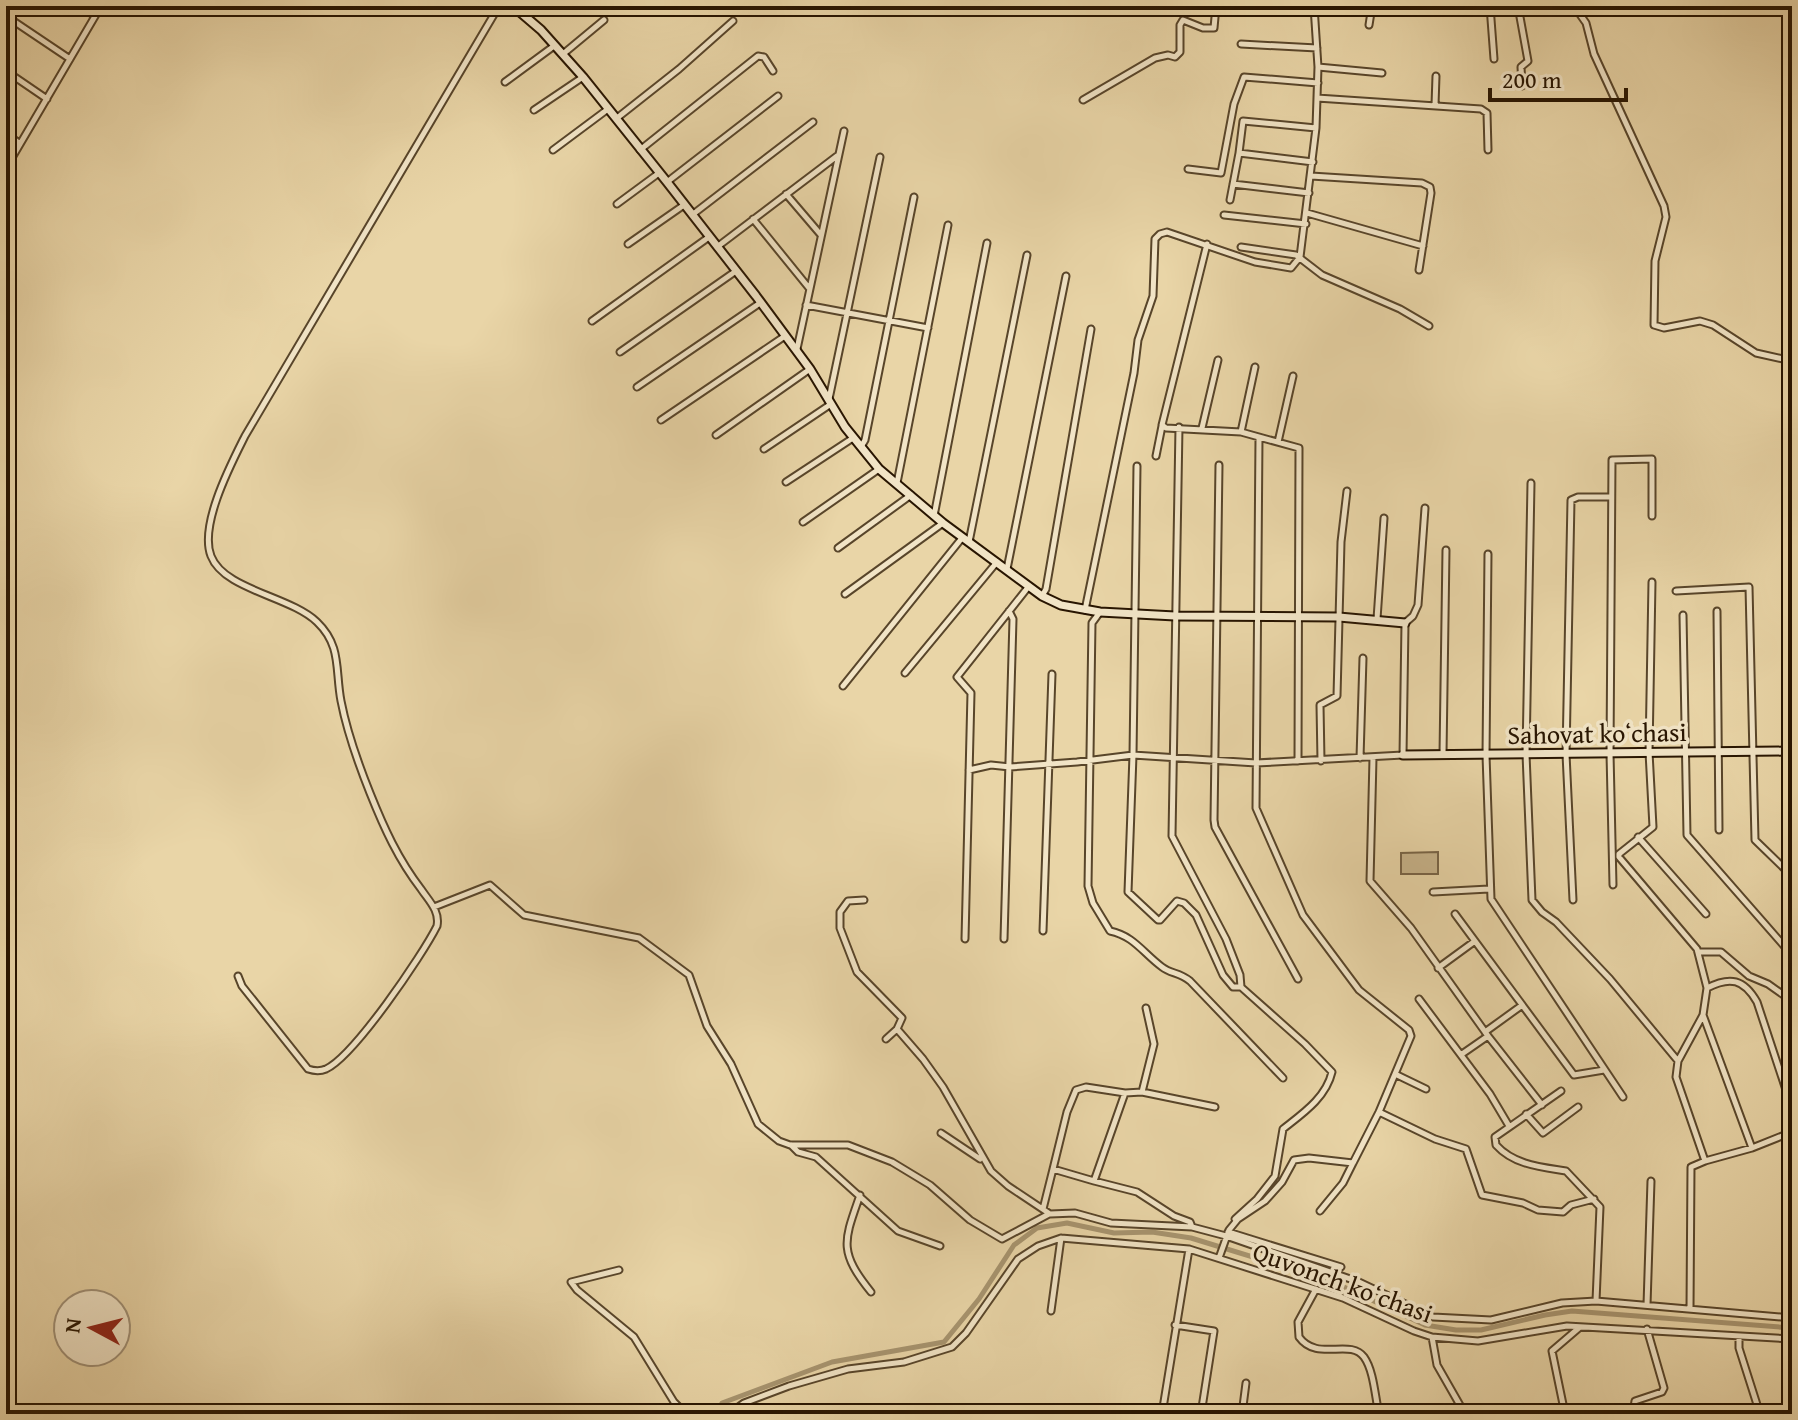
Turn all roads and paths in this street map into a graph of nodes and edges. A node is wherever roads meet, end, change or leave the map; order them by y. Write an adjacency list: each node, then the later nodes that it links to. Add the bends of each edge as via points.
1 (80, 6): 12 (street)
2 (101, 6): 12 (street)
3 (499, 6): 189 (street, via 245,436 207,538 221,571 300,610 330,638 358,763 384,829)
4 (513, 6): 17 (street)
5 (1216, 6): 34 (street, via 1214,28 1183,20 1175,57 1155,58)
6 (1314, 6): 18 (street)
7 (1372, 6): 15 (street)
8 (1490, 6): 21 (street)
9 (1518, 6): 30 (street, via 1528,61 1521,67)
10 (1574, 6): 95 (street, via 1664,206 1655,261 1654,325 1700,321 1756,353)
11 (6, 16): 20 (street)
12 (95, 16): 20 (street)
13 (604, 20): 19 (street)
14 (733, 21): 38 (street)
15 (1369, 25)
16 (1241, 44): 18 (street)
17 (554, 46): 19 (street); 28 (street)
18 (1317, 48): 22 (street)
19 (562, 55): 27 (street)
20 (70, 59): 33 (street)
21 (1494, 59)
22 (1318, 67): 25 (street); 29 (street)
23 (6, 71): 33 (street)
24 (773, 71): 45 (street, via 758,56)
25 (1382, 73)
26 (1436, 76): 35 (street)
27 (583, 77): 36 (street); 37 (street)
28 (505, 82)
29 (1318, 83): 32 (street); 52 (street, via 1244,77 1221,173)
30 (1522, 86)
31 (778, 96): 55 (street)
32 (1317, 98): 35 (street); 40 (street)
33 (47, 99): 43 (street)
34 (1083, 100)
35 (1435, 105): 46 (street, via 1485,110)
36 (608, 109): 38 (street); 44 (street)
37 (534, 110)
38 (616, 119): 45 (street)
39 (813, 122): 64 (street)
40 (1316, 128): 47 (street, via 1243,121); 50 (street)
41 (844, 131): 48 (street)
42 (6, 133): 43 (street)
43 (20, 144): 51 (street)
44 (553, 150)
45 (640, 150): 53 (street)
46 (1488, 150)
47 (1239, 153): 50 (street); 56 (street)
48 (839, 155): 58 (street); 69 (street)
49 (880, 157): 85 (street)
50 (1313, 162): 54 (street)
51 (6, 168)
52 (1188, 169)
53 (659, 173): 55 (street); 61 (street)
54 (1311, 176): 57 (street); 74 (street, via 1430,187)
55 (667, 182): 62 (street)
56 (1233, 184): 57 (street); 60 (street)
57 (1309, 193): 63 (street)
58 (786, 194): 66 (street); 69 (street)
59 (914, 197): 87 (street)
60 (1230, 200)
61 (617, 204)
62 (684, 205): 64 (street); 72 (street)
63 (1307, 213): 67 (street); 74 (street)
64 (692, 215): 70 (street)
65 (1224, 215): 67 (street)
66 (753, 219): 75 (street); 82 (street)
67 (1306, 224): 78 (street)
68 (948, 225): 89 (street)
69 (821, 235): 82 (street)
70 (709, 237): 75 (street); 86 (street)
71 (987, 243): 123 (street)
72 (628, 244)
73 (1207, 244): 78 (street, via 1255,262 1291,268); 102 (street); 139 (street, via 1167,232 1155,239 1153,296 1138,340)
74 (1423, 246): 79 (street)
75 (717, 247): 80 (street)
76 (1241, 247): 78 (street)
77 (1027, 255): 128 (street)
78 (1300, 257): 88 (street, via 1322,275)
79 (1419, 270)
80 (736, 271): 83 (street); 92 (street)
81 (1066, 276): 133 (street)
82 (810, 289): 84 (street)
83 (760, 303): 91 (street); 99 (street)
84 (806, 305): 85 (street); 93 (street)
85 (847, 312): 87 (street); 100 (street)
86 (592, 321)
87 (889, 321): 89 (street); 110 (street)
88 (1429, 326)
89 (928, 328): 118 (street)
90 (1091, 329): 138 (street)
91 (785, 336): 93 (street); 101 (street)
92 (620, 352)
93 (796, 352): 97 (street)
94 (1218, 360): 104 (street)
95 (1792, 361)
96 (1255, 367): 105 (street)
97 (810, 369): 100 (street); 106 (street)
98 (1293, 376): 109 (street)
99 (637, 387)
100 (830, 402): 107 (street); 111 (street)
101 (661, 420)
102 (1162, 425): 103 (street); 112 (street)
103 (1179, 427): 104 (street); 145 (street)
104 (1202, 428): 105 (street)
105 (1241, 432): 108 (street)
106 (716, 435)
107 (853, 438): 110 (street); 116 (street)
108 (1259, 438): 109 (street); 146 (street)
109 (1278, 442): 147 (street, via 1299,448)
110 (861, 448): 115 (street)
111 (764, 449)
112 (1156, 456)
113 (1219, 465): 148 (street)
114 (1137, 466): 143 (street)
115 (879, 469): 118 (street); 126 (street)
116 (786, 482)
117 (1531, 483): 163 (street)
118 (897, 484): 120 (street)
119 (1347, 491): 149 (street)
120 (911, 495): 123 (street); 129 (street)
121 (1611, 497): 124 (street, via 1612,460 1652,459); 162 (street); 164 (street, via 1571,500)
122 (1425, 508): 151 (street, via 1418,605)
123 (934, 516): 127 (street)
124 (1652, 516)
125 (1384, 518): 150 (street)
126 (803, 522)
127 (943, 523): 128 (street); 137 (street)
128 (966, 540): 132 (street); 156 (street)
129 (838, 548)
130 (1446, 550): 167 (street)
131 (1488, 554): 168 (street)
132 (997, 562): 133 (street); 154 (street)
133 (1007, 569): 135 (street)
134 (1652, 582): 159 (street)
135 (1029, 586): 138 (street); 140 (street)
136 (1676, 591): 157 (street, via 1749,587)
137 (845, 594)
138 (1042, 596): 139 (street)
139 (1085, 610): 142 (street)
140 (1009, 611): 178 (street); 179 (street, via 957,677 971,693)
141 (1717, 611): 161 (street)
142 (1100, 612): 143 (street); 172 (street, via 1092,623)
143 (1135, 614): 145 (street); 165 (street)
144 (1683, 615): 160 (street)
145 (1175, 616): 148 (street); 169 (street)
146 (1257, 616): 147 (street); 148 (street); 176 (street)
147 (1299, 616): 149 (street); 174 (street)
148 (1216, 617): 173 (street)
149 (1339, 617): 150 (street); 175 (street, via 1337,696 1320,705)
150 (1377, 619): 151 (street)
151 (1405, 623): 166 (street)
152 (1786, 636): 158 (street)
153 (1363, 658): 170 (street)
154 (905, 673)
155 (1052, 674): 177 (street)
156 (843, 686)
157 (1754, 751): 158 (street, Sahovat koʻchasi); 161 (street, Sahovat koʻchasi); 183 (street, via 1755,840)
158 (1790, 751): 180 (street)
159 (1649, 752): 160 (street, Sahovat koʻchasi); 162 (street, Sahovat koʻchasi); 182 (street, via 1653,827)
160 (1685, 752): 161 (street, Sahovat koʻchasi); 197 (street, via 1687,835)
161 (1720, 752): 181 (street)
162 (1610, 753): 164 (street, Sahovat koʻchasi); 184 (street)
163 (1526, 754): 164 (street, Sahovat koʻchasi); 168 (street, Sahovat koʻchasi); 212 (street, via 1534,904 1610,979)
164 (1566, 754): 188 (street)
165 (1133, 755): 169 (street); 172 (street); 201 (street, via 1128,892 1158,920 1177,901 1190,908 1223,975 1233,987)
166 (1403, 755): 167 (street, Sahovat koʻchasi); 171 (street)
167 (1443, 755): 168 (street, Sahovat koʻchasi)
168 (1486, 755): 185 (street)
169 (1174, 758): 173 (street); 201 (street, via 1172,836 1226,939)
170 (1360, 758): 171 (street); 175 (street)
171 (1373, 758): 198 (street, via 1370,881)
172 (1091, 759): 177 (street); 215 (street, via 1088,886 1093,903 1110,931 1126,934 1163,968 1190,981)
173 (1215, 761): 176 (street); 200 (street, via 1215,827)
174 (1298, 761): 175 (street); 176 (street)
175 (1321, 761)
176 (1256, 763): 214 (street, via 1256,808 1303,915 1359,990 1409,1030)
177 (1049, 764): 178 (street); 192 (street)
178 (1010, 767): 179 (street); 194 (street)
179 (969, 770): 193 (street)
180 (1790, 816)
181 (1719, 830)
182 (1638, 837): 191 (street); 196 (street, via 1619,857)
183 (1792, 876)
184 (1613, 885)
185 (1489, 889): 186 (street); 213 (street)
186 (1433, 892)
187 (864, 900): 208 (street, via 843,905 840,928 859,976 902,1018)
188 (1573, 900)
189 (434, 908): 199 (street, via 437,926 404,978 353,1046 326,1069 308,1069); 230 (street, via 490,885 524,915 639,938 689,975 707,1026 758,1124)
190 (1455, 914): 195 (street)
191 (1706, 914)
192 (1043, 931)
193 (965, 939)
194 (1004, 939)
195 (1475, 941): 198 (street); 205 (street)
196 (1698, 952): 202 (street); 204 (street, via 1721,952)
197 (1792, 955)
198 (1438, 968): 209 (street)
199 (238, 976)
200 (1298, 979)
201 (1241, 987): 244 (street, via 1332,1072 1303,1116 1283,1129 1275,1176)
202 (1707, 988): 207 (street); 224 (street, via 1731,980 1750,990)
203 (1419, 999): 211 (street)
204 (1792, 1001)
205 (1521, 1006): 209 (street); 213 (street, via 1574,1075)
206 (1146, 1008): 218 (street, via 1154,1044)
207 (1703, 1015): 212 (street); 231 (street)
208 (897, 1029): 210 (street); 233 (street, via 943,1087)
209 (1487, 1034): 211 (street); 221 (street)
210 (886, 1039)
211 (1462, 1054): 227 (street)
212 (1678, 1061): 232 (street, via 1676,1077)
213 (1604, 1070): 220 (street)
214 (1395, 1074): 216 (street); 225 (street)
215 (1283, 1078)
216 (1426, 1089)
217 (1561, 1091): 221 (street)
218 (1142, 1092): 219 (street); 222 (street)
219 (1125, 1093): 235 (street, via 1076,1090); 236 (street)
220 (1623, 1097)
221 (1542, 1105): 226 (street)
222 (1215, 1107)
223 (1578, 1107): 226 (street, via 1543,1133)
224 (1792, 1108)
225 (1379, 1112): 234 (street); 239 (street, via 1466,1149 1482,1195 1546,1212 1563,1212)
226 (1526, 1114): 227 (street)
227 (1509, 1126): 239 (street, via 1495,1137 1505,1153 1545,1169 1566,1171)
228 (1792, 1132): 231 (street)
229 (941, 1133): 233 (street)
230 (790, 1145): 238 (street, via 816,1157); 242 (street, via 848,1145 892,1162 1002,1239)
231 (1752, 1148): 232 (street)
232 (1705, 1161): 255 (street, via 1691,1167)
233 (984, 1162): 240 (street, via 995,1176)
234 (1353, 1163): 241 (street); 244 (street, via 1294,1160 1274,1192)
235 (1053, 1169): 236 (street); 240 (street)
236 (1094, 1181): 243 (street, via 1146,1196)
237 (1651, 1181): 254 (street)
238 (860, 1195): 246 (street, via 898,1231); 252 (street, via 846,1245 854,1271)
239 (1594, 1199): 253 (street, via 1600,1207)
240 (1043, 1209): 242 (street)
241 (1320, 1211)
242 (1050, 1214): 243 (street)
243 (1192, 1227): 244 (street)
244 (1228, 1233): 248 (street); 249 (street); 253 (street, via 1359,1282 1433,1317 1491,1320 1562,1303)
245 (1061, 1238): 247 (street, Quvonch koʻchasi); 256 (street); 267 (street, Quvonch koʻchasi, via 1018,1259 952,1347 904,1362 819,1377 744,1403)
246 (940, 1246)
247 (1189, 1249): 248 (street, Quvonch koʻchasi); 258 (street)
248 (1219, 1258): 251 (street, Quvonch koʻchasi)
249 (1341, 1267)
250 (619, 1270): 266 (street, via 571,1282 634,1337)
251 (1316, 1289): 261 (street, Quvonch koʻchasi); 271 (street, via 1298,1322 1299,1337 1314,1349 1361,1354)
252 (871, 1292)
253 (1596, 1301): 254 (street)
254 (1647, 1305): 255 (street)
255 (1690, 1309): 257 (street)
256 (1051, 1311)
257 (1792, 1318)
258 (1175, 1325): 268 (street); 269 (street, via 1214,1331)
259 (1580, 1327): 260 (street, Quvonch koʻchasi); 261 (street, Quvonch koʻchasi, via 1478,1341); 273 (street, via 1552,1351)
260 (1647, 1329): 262 (street, Quvonch koʻchasi); 274 (street, via 1664,1388 1635,1401)
261 (1432, 1337): 272 (street, via 1437,1365)
262 (1739, 1337): 263 (street, Quvonch koʻchasi); 275 (street)
263 (1791, 1339): 265 (street)
264 (1246, 1383): 270 (street)
265 (1789, 1386)
266 (686, 1414)
267 (729, 1414)
268 (1162, 1414)
269 (1201, 1414)
270 (1242, 1414)
271 (1379, 1414)
272 (1465, 1414)
273 (1565, 1414)
274 (1633, 1414)
275 (1760, 1414)

